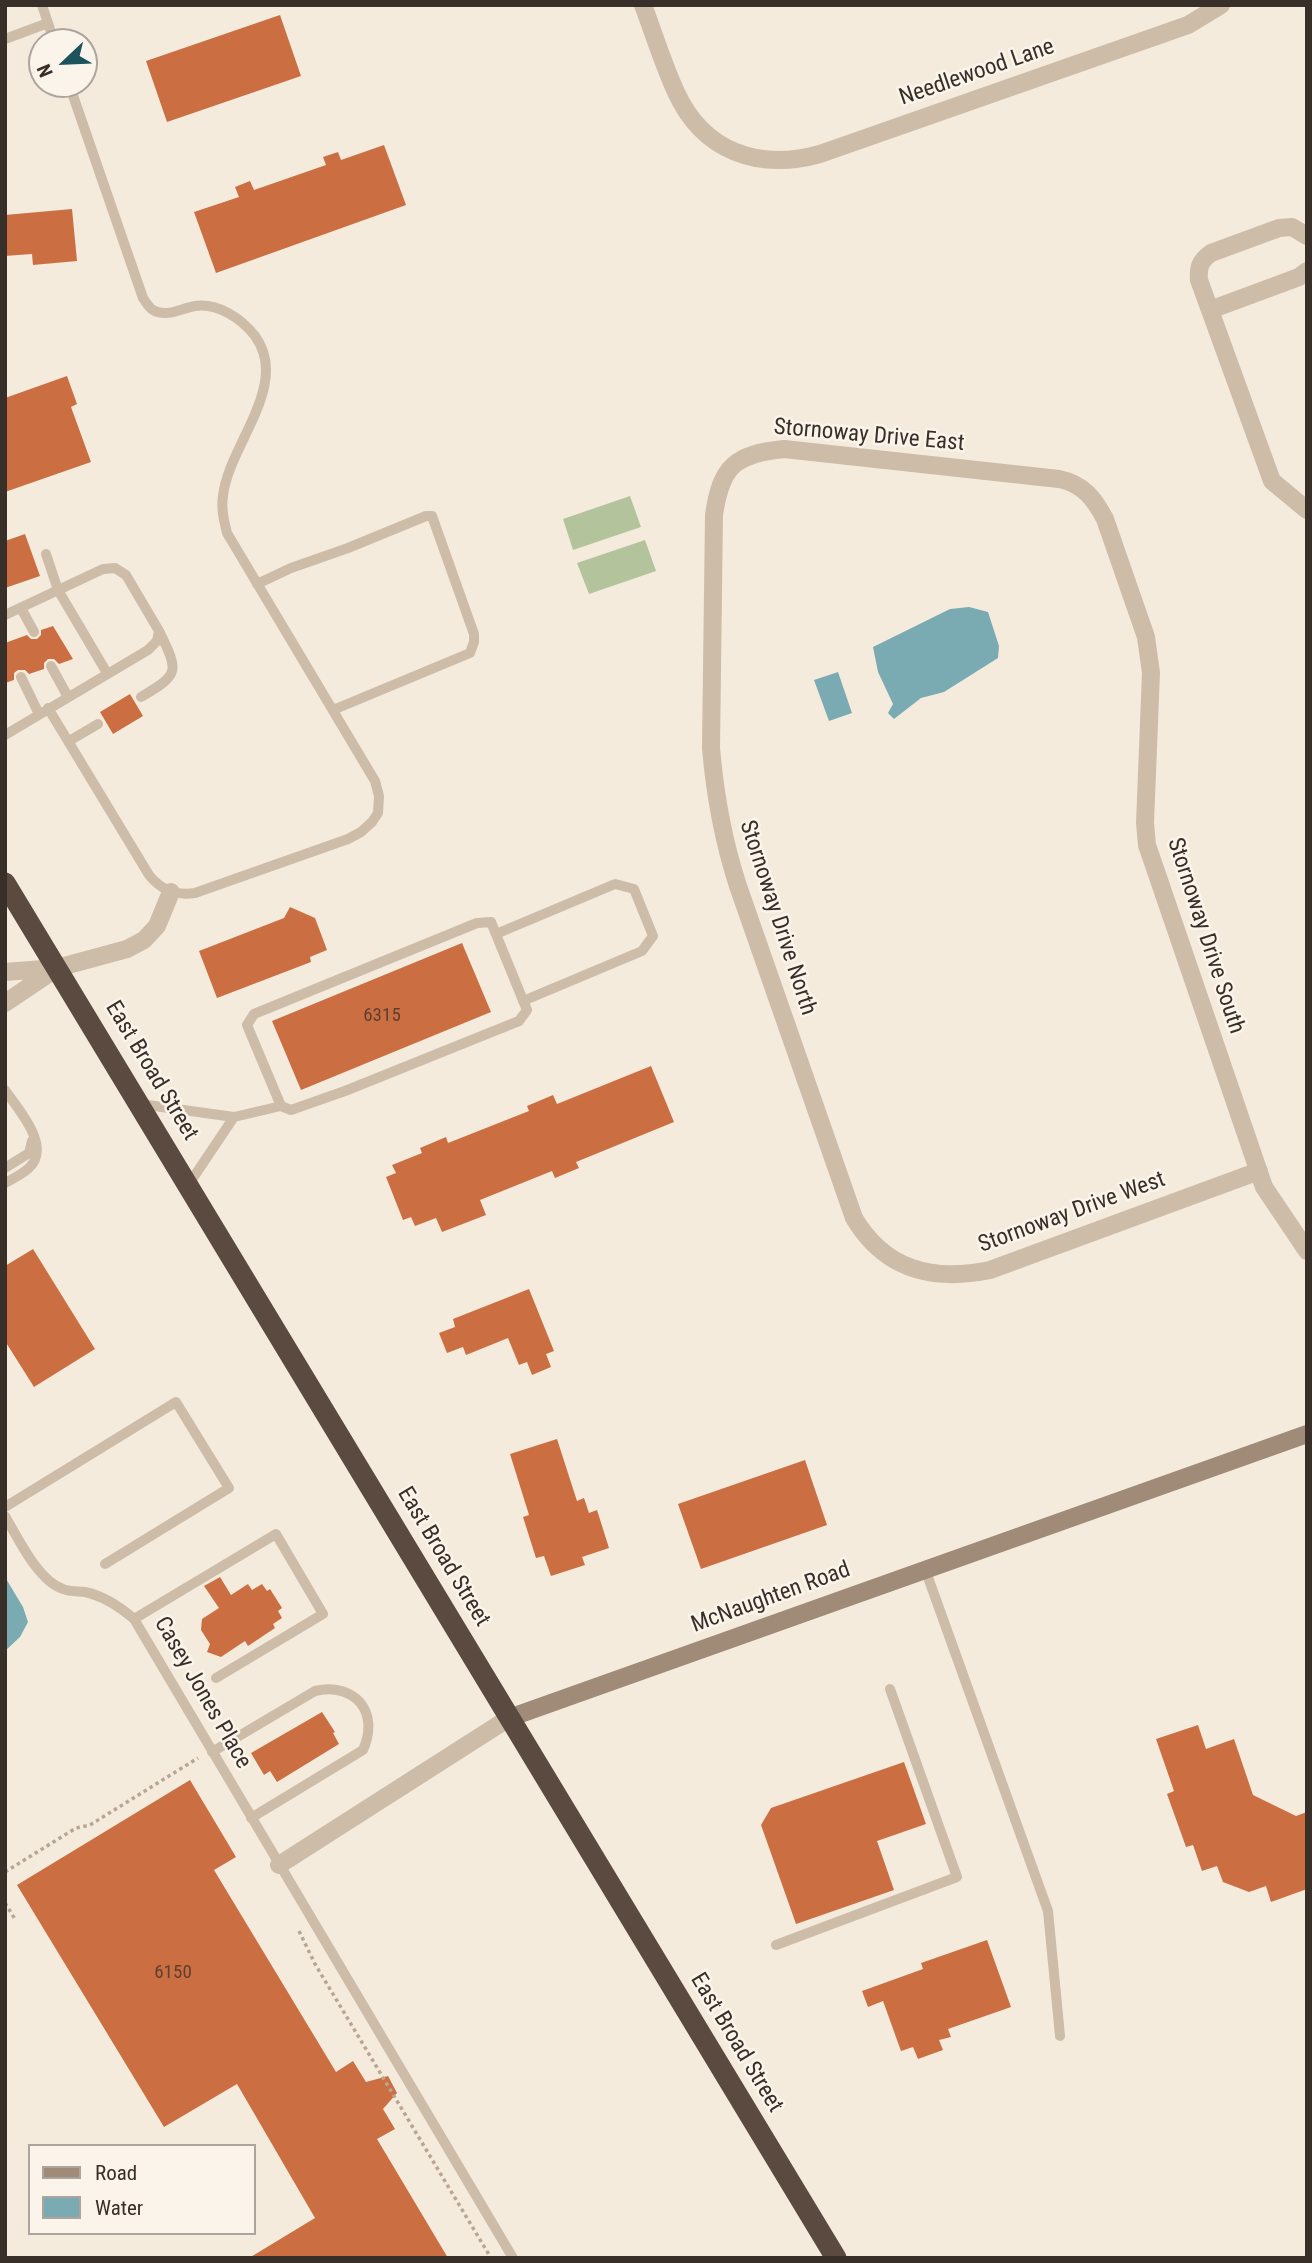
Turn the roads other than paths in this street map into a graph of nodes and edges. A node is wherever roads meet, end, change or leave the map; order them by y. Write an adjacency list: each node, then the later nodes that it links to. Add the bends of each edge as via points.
1 (42, 5): 4 (lane)
2 (643, 5): 3 (street, Needlewood Lane, via 676,92 703,131 743,156 781,161 820,154 1188,25)
3 (1221, 5)
4 (48, 23): 5 (lane); 6 (lane)
5 (50, 28)
6 (5, 38)
7 (74, 98): 15 (lane, via 143,298 152,310 162,313 197,306 228,313 254,334 263,352 266,383 223,495 227,533)
8 (1307, 236): 10 (street, via 1292,227 1279,228 1202,259 1199,280)
9 (1307, 271): 10 (street, via 1299,278)
10 (1210, 310): 12 (street, via 1272,481)
11 (1059, 480): 13 (street, Stornoway Drive East, via 784,449 756,452 733,467 718,489); 44 (street, Stornoway Drive South, via 1072,482 1096,500 1146,637 1152,690 1147,845)
12 (1307, 510)
13 (714, 515): 48 (street, Stornoway Drive North, via 711,748 727,854 853,1218 866,1238)
14 (46, 554): 16 (lane)
15 (257, 583): 26 (lane); 26 (lane, via 432,516 474,634 470,653)
16 (58, 590): 17 (lane); 19 (lane, via 115,568 126,575); 22 (lane)
17 (21, 608): 18 (lane); 20 (lane)
18 (5, 615)
19 (159, 631): 22 (lane, via 148,650); 25 (lane, via 174,670 169,681)
20 (34, 632)
21 (51, 666): 24 (lane)
22 (107, 673): 24 (lane)
23 (21, 677): 27 (lane)
24 (68, 696): 27 (lane)
25 (141, 697)
26 (333, 710): 32 (lane, via 375,781 380,796 372,822 348,839 195,893)
27 (43, 711): 29 (lane); 30 (lane)
28 (98, 724): 30 (lane)
29 (5, 735)
30 (69, 741): 32 (lane, via 149,875)
31 (5, 883): 34 (highway, East Broad Street)
32 (171, 892): 34 (street, via 157,926 144,940)
33 (496, 934): 36 (lane); 36 (lane, via 615,884 634,889 653,936 642,951); 40 (lane, via 491,922 477,923 254,1014 247,1025)
34 (57, 968): 35 (street); 37 (street); 39 (highway, East Broad Street)
35 (5, 972)
36 (523, 1001): 40 (lane, via 527,1010 519,1021 345,1091 290,1110)
37 (5, 1003)
38 (5, 1090): 42 (lane)
39 (140, 1104): 41 (lane); 46 (highway, East Broad Street)
40 (281, 1106): 41 (lane)
41 (234, 1117): 46 (lane)
42 (30, 1129): 43 (lane, via 29,1153); 45 (lane, via 36,1139 34,1160)
43 (5, 1168)
44 (1259, 1171): 47 (street, Stornoway Drive South, via 1264,1187); 48 (street, Stornoway Drive West, via 990,1270 944,1276)
45 (5, 1183)
46 (189, 1184): 57 (highway, East Broad Street)
47 (1307, 1251)
48 (900, 1263)
49 (1307, 1434): 53 (street, McNaughten Road)
50 (5, 1507): 52 (lane, via 176,1402 229,1488)
51 (5, 1517): 54 (lane, Casey Jones Place, via 35,1566 54,1584 103,1598)
52 (105, 1564)
53 (925, 1569): 57 (street, McNaughten Road); 62 (lane, via 1048,1911)
54 (134, 1619): 55 (lane, via 276,1534 323,1614); 58 (lane, Casey Jones Place)
55 (216, 1678)
56 (890, 1689): 61 (lane, via 957,1877)
57 (509, 1718): 60 (street, McNaughten Road); 64 (highway, East Broad Street)
58 (212, 1752): 59 (lane, Casey Jones Place); 59 (lane, via 315,1691 329,1688 355,1695 369,1718 363,1750)
59 (251, 1818): 60 (lane, Casey Jones Place)
60 (279, 1865): 63 (lane, Casey Jones Place)
61 (776, 1945)
62 (1060, 2036)
63 (513, 2258)
64 (836, 2258)

